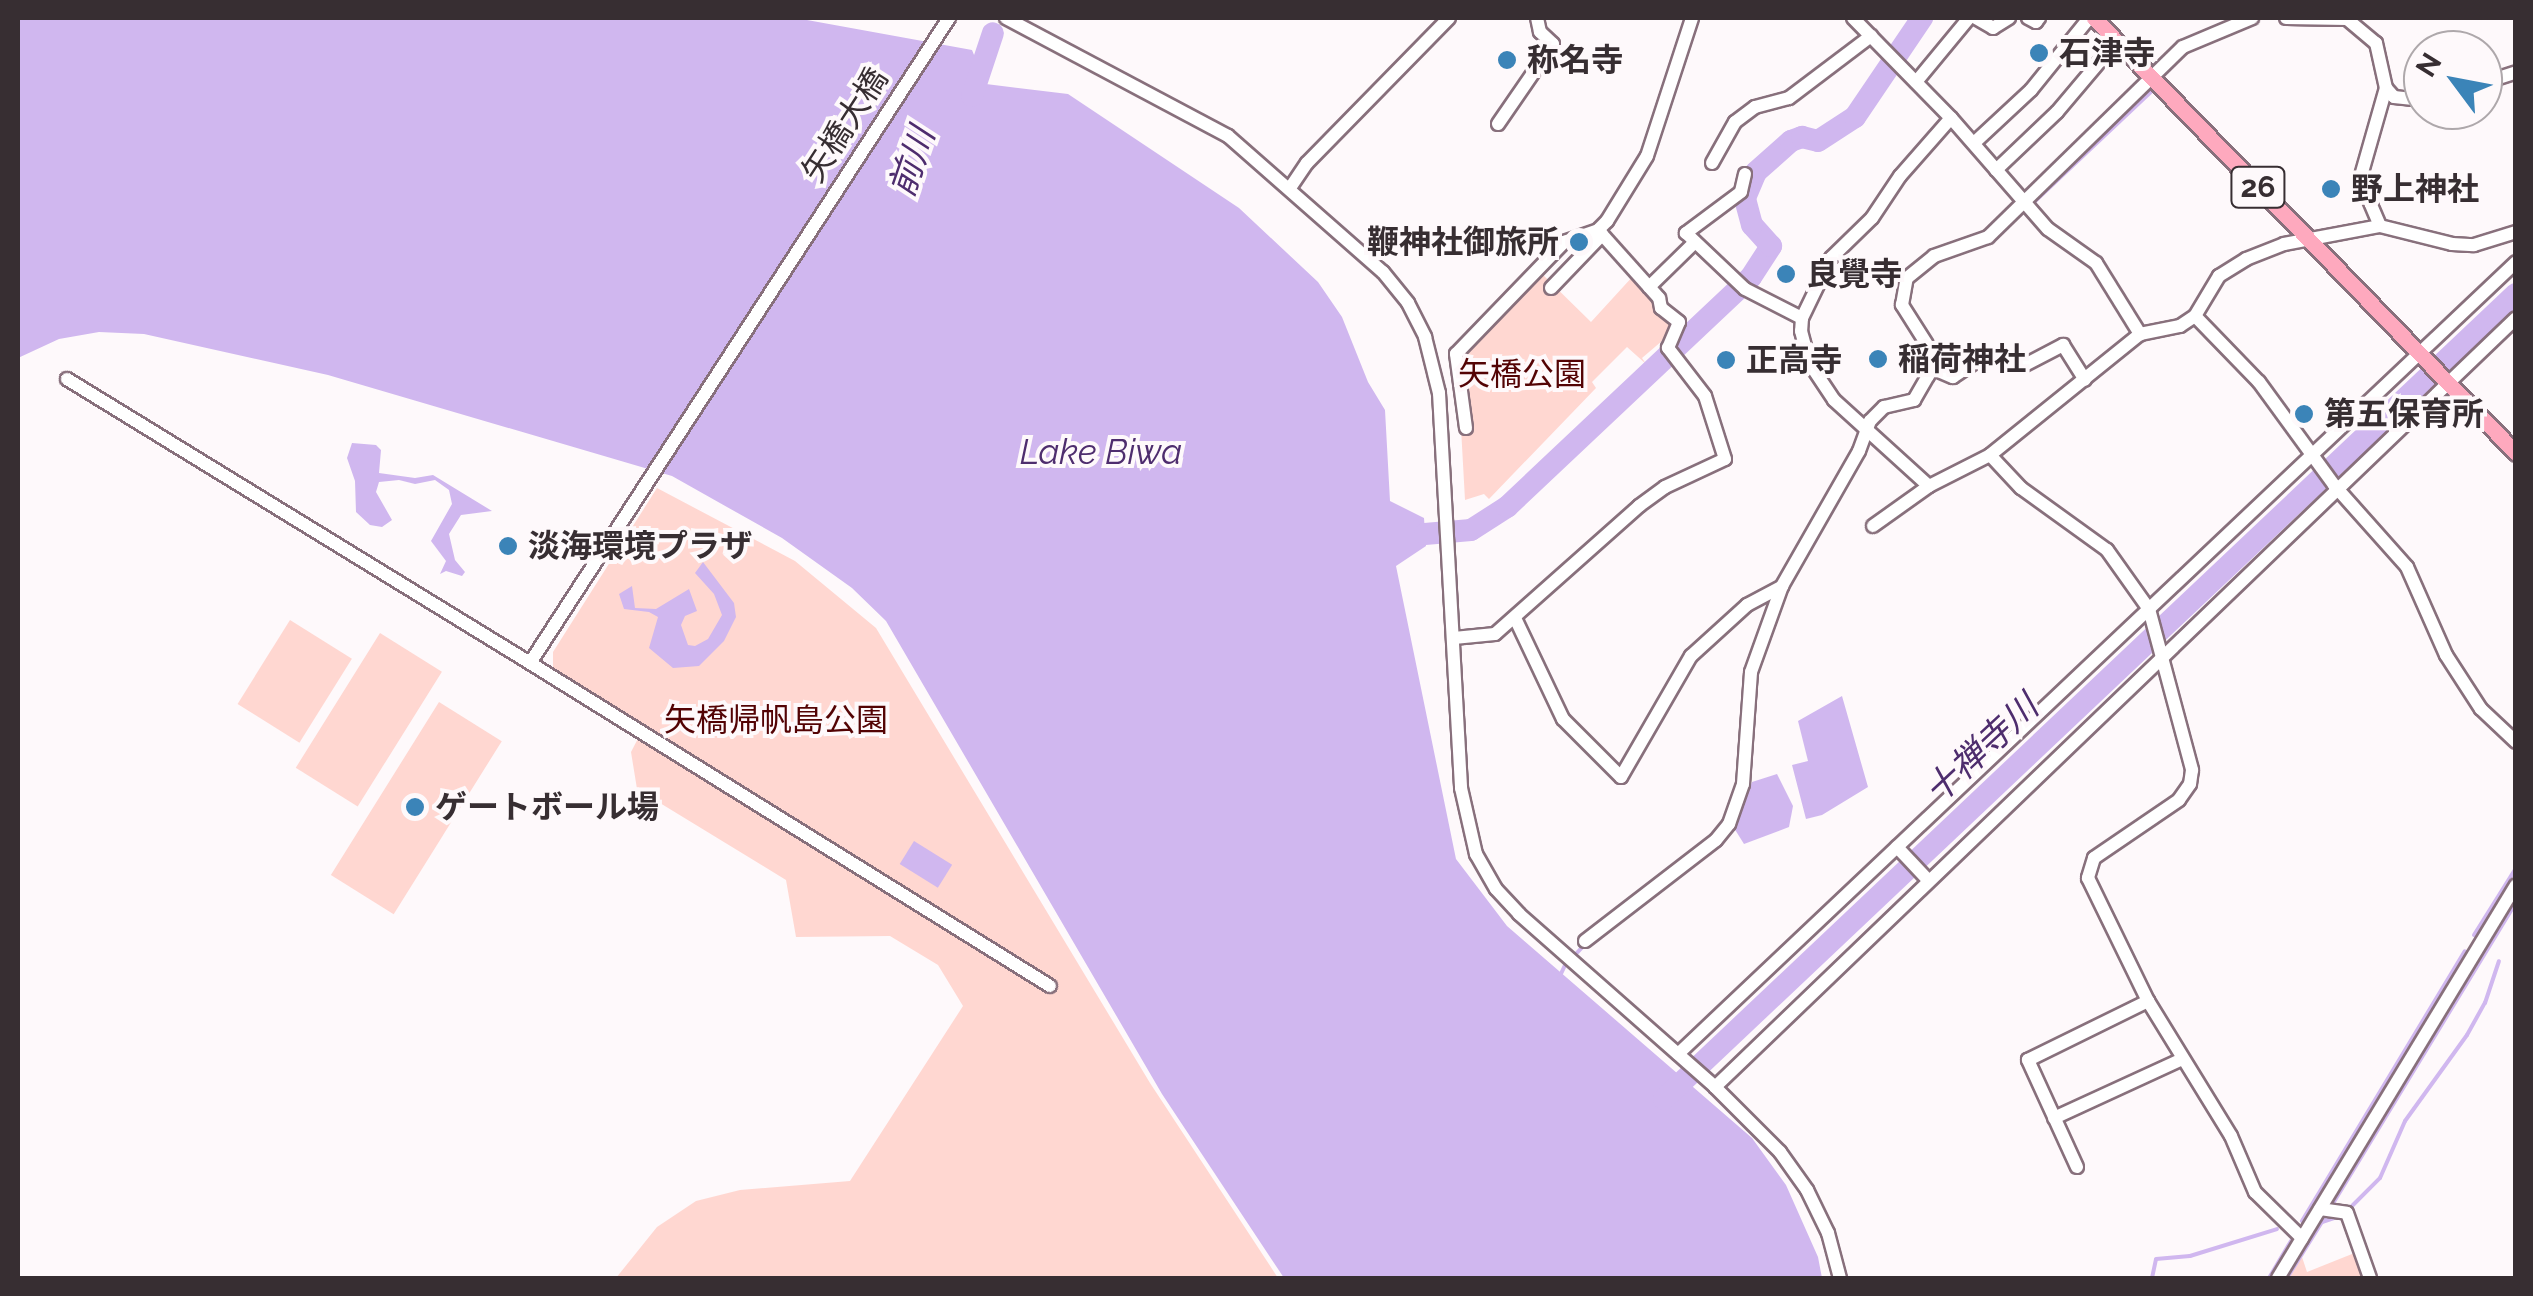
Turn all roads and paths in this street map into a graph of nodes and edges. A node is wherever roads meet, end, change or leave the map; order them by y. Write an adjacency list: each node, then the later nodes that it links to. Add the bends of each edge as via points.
1 (949, 18): 59 (street, 矢橋大橋)
2 (1448, 18): 27 (street)
3 (1537, 18): 22 (street, via 1553,44)
4 (1692, 18): 30 (street, via 1646,156)
5 (1856, 18): 15 (street)
6 (1972, 18): 7 (street, via 1993,28); 18 (street)
7 (2009, 18)
8 (2028, 18): 9 (street)
9 (2039, 18)
10 (2091, 18): 16 (main road, 26); 23 (street, via 2031,90)
11 (2252, 18): 17 (street, via 2183,47)
12 (2286, 18): 13 (street)
13 (2347, 18): 19 (street, via 2376,43)
14 (1009, 19): 27 (street, via 1218,130)
15 (1871, 36): 18 (street); 24 (street, via 1790,98 1735,122)
16 (2117, 41): 17 (main road, 26); 25 (street)
17 (2152, 76): 28 (street); 32 (main road, 26)
18 (1916, 82): 21 (street)
19 (2386, 88): 20 (street); 29 (street, via 2360,179)
20 (2403, 99)
21 (1951, 118): 23 (street); 38 (street, via 1872,218 1831,258)
22 (1498, 124)
23 (1974, 143): 25 (street)
24 (1712, 163)
25 (1996, 170): 28 (street)
26 (1745, 174): 33 (street, via 1741,192 1686,233)
27 (1290, 188): 57 (street, via 1384,272 1425,336 1439,393)
28 (2022, 199): 40 (street, via 2048,230 2096,263); 42 (street, via 1988,237 1934,256 1902,287 1902,305 1928,346)
29 (2380, 226): 31 (street, via 2474,245); 32 (street)
30 (1600, 232): 35 (street); 36 (street); 46 (street, via 1564,242 1456,354)
31 (2516, 232)
32 (2308, 239): 37 (street, via 2229,269 2204,295); 41 (main road, 26)
33 (1694, 242): 35 (street); 38 (street, via 1742,287)
34 (2516, 262): 41 (street)
35 (1649, 286): 56 (street, via 1679,322 1670,352 1704,396 1725,459 1639,506)
36 (1551, 288)
37 (2195, 316): 40 (street); 50 (street, via 2260,382)
38 (1802, 318): 47 (street, via 1803,348 1815,376)
39 (2516, 318): 45 (street)
40 (2140, 334): 44 (street)
41 (2420, 356): 45 (main road, 26); 50 (street)
42 (1929, 367): 44 (street, via 1953,377 1984,356 2002,353 2019,368 2062,344); 47 (street, via 1920,395 1884,407)
43 (67, 378): 59 (street)
44 (2085, 380): 49 (street)
45 (2445, 381): 48 (main road, 26); 52 (street)
46 (1466, 428)
47 (1867, 428): 51 (street); 54 (street)
48 (2516, 453)
49 (1990, 455): 51 (street); 55 (street, via 2021,488 2107,550)
50 (2313, 458): 52 (street); 55 (street)
51 (1929, 486): 53 (street)
52 (2335, 486): 58 (street); 60 (street, via 2407,568 2446,656 2480,709)
53 (1872, 526)
54 (1782, 586): 56 (street, via 1747,605 1691,656 1621,777 1563,720); 64 (street, via 1751,672 1743,784 1729,824)
55 (2150, 612): 58 (street); 61 (street)
56 (1515, 618): 57 (street, via 1494,634)
57 (1454, 638): 67 (street, via 1461,788 1476,854 1519,914)
58 (2163, 652): 62 (street); 66 (street, via 2190,784 2179,800 2094,858 2088,878)
59 (530, 664): 65 (street)
60 (2516, 742)
61 (1899, 850): 62 (street); 67 (street)
62 (1926, 878): 69 (street)
63 (2516, 885): 72 (street)
64 (1585, 941)
65 (1050, 986)
66 (2148, 1001): 68 (street); 70 (street, via 2028,1060)
67 (1680, 1055): 69 (street)
68 (2182, 1059): 70 (street); 73 (street, via 2231,1136 2255,1192)
69 (1713, 1085): 74 (street, via 1780,1152 1807,1190)
70 (2054, 1118): 71 (street)
71 (2077, 1168)
72 (2320, 1208): 73 (street); 76 (street, via 2347,1213)
73 (2302, 1238): 75 (street)
74 (1840, 1278)
75 (2278, 1278)
76 (2370, 1278)

